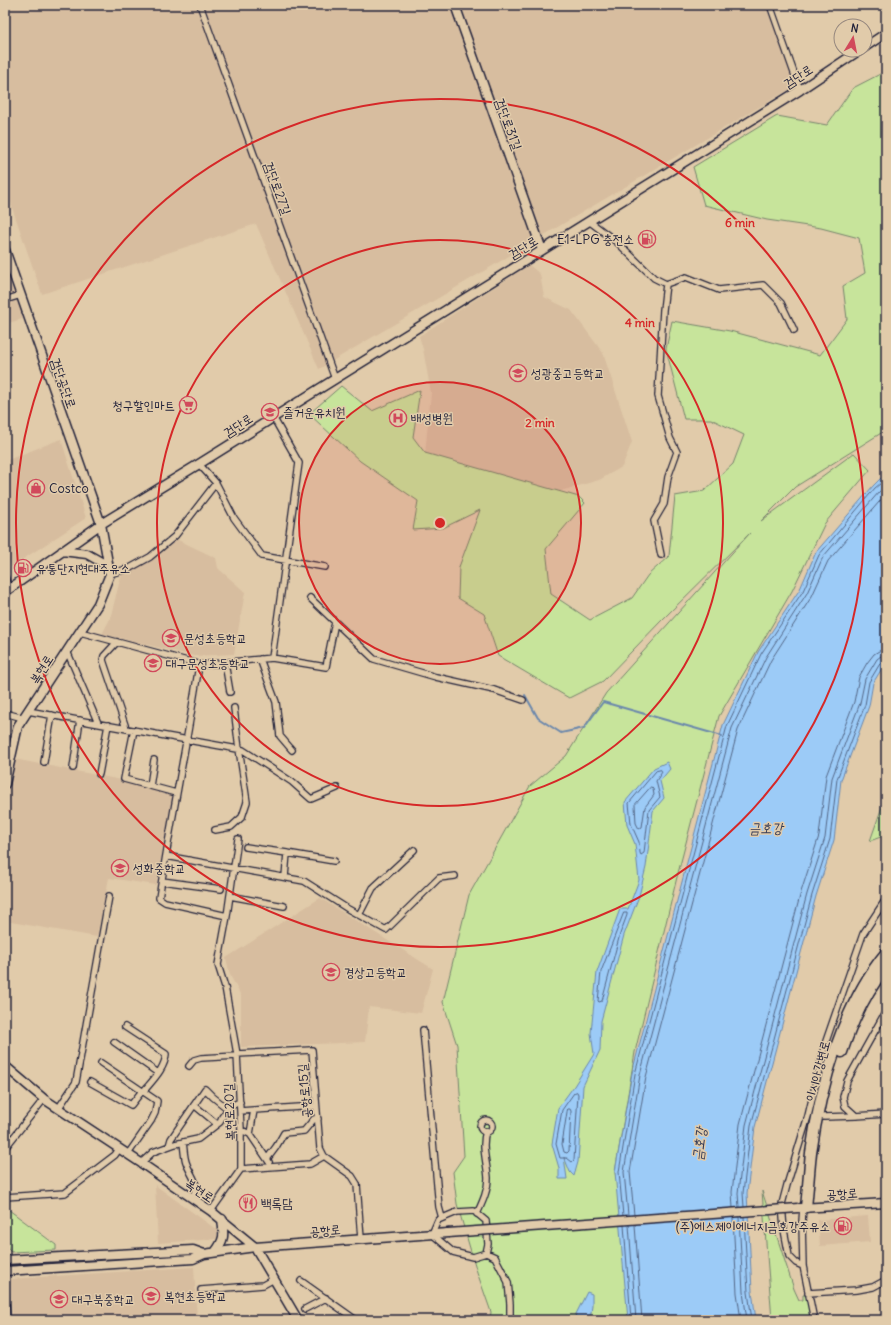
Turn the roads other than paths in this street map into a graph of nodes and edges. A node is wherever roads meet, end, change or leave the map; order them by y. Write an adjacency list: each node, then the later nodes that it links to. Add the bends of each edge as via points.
1 (200, 5): 15 (street, 검단로27길)
2 (455, 5): 10 (main road, 검단로31길)
3 (770, 5): 7 (street)
4 (886, 32): 5 (main road)
5 (873, 41)
6 (848, 58): 7 (main road, 검단로)
7 (800, 90): 8 (main road, 검단로)
8 (589, 221): 10 (main road, 검단로); 11 (street, via 618,243 654,278)
9 (5, 250): 12 (main road, 검단공단로)
10 (542, 250): 15 (main road, 검단로)
11 (666, 284): 14 (street, via 686,277 719,290 763,285 781,303); 21 (street, via 658,396 670,438 677,452 668,477 664,504 654,522)
12 (21, 295): 13 (street); 19 (main road, 검단공단로)
13 (5, 300)
14 (794, 330)
15 (335, 379): 16 (main road, 검단로)
16 (273, 417): 17 (main road, 검단로); 22 (street, via 298,463)
17 (199, 464): 18 (street); 19 (main road, 검단로)
18 (216, 482): 22 (street, via 234,518 262,556); 24 (street, via 175,536 150,557 130,568)
19 (101, 524): 20 (main road, 검단로); 24 (main road)
20 (62, 551): 24 (main road, via 87,554 103,562); 26 (main road, 검단로)
21 (661, 556)
22 (285, 560): 23 (street); 32 (street)
23 (326, 567)
24 (110, 574): 29 (main road, 복현로, via 98,604)
25 (5, 577): 26 (street)
26 (7, 590)
27 (310, 598): 28 (street)
28 (335, 622): 32 (street, via 326,667); 37 (street, via 374,659)
29 (80, 632): 30 (street); 31 (main road, 복현로)
30 (118, 642): 35 (street); 46 (street, via 103,660)
31 (67, 651): 39 (main road, 복현로); 44 (street)
32 (272, 658): 33 (street)
33 (260, 659): 34 (street); 50 (street, via 276,702 280,736)
34 (225, 663): 35 (street); 36 (street)
35 (199, 665): 48 (street)
36 (230, 692)
37 (523, 700)
38 (234, 708): 49 (street)
39 (28, 710): 41 (street); 42 (main road, 복현로)
40 (5, 713): 42 (street)
41 (52, 715): 43 (street); 52 (street)
42 (23, 718): 55 (main road, 복현로, via 18,726)
43 (80, 720): 44 (street); 53 (street)
44 (98, 723): 45 (street)
45 (108, 725): 46 (street); 54 (street)
46 (126, 728): 47 (street)
47 (134, 730): 48 (street); 56 (street, via 124,778)
48 (187, 740): 49 (street); 58 (street)
49 (239, 749): 57 (street, via 292,782 311,799); 59 (street, via 247,802 242,817 231,827)
50 (292, 750)
51 (154, 760): 56 (street)
52 (44, 762)
53 (73, 768)
54 (99, 774)
55 (5, 784)
56 (150, 786): 58 (street)
57 (337, 788)
58 (176, 793): 64 (street)
59 (215, 830)
60 (238, 839): 66 (street, 복현로20길)
61 (246, 847): 63 (street)
62 (414, 850): 75 (street, via 374,888)
63 (287, 853): 65 (street); 68 (street)
64 (166, 856): 66 (street); 69 (street)
65 (334, 861)
66 (234, 868): 68 (street); 72 (street, 복현로20길)
67 (455, 876): 75 (street, via 439,878 386,930)
68 (285, 877): 75 (street, via 304,881)
69 (162, 881): 70 (street); 76 (street, via 159,898 165,902)
70 (221, 889)
71 (109, 896): 94 (street, via 76,1082)
72 (230, 896): 74 (street); 76 (street, 복현로20길)
73 (886, 899): 131 (street, via 863,934 825,1044 808,1116 782,1204 789,1256)
74 (284, 906)
75 (359, 915)
76 (227, 916): 83 (street, 복현로20길, via 218,965 225,987)
77 (886, 953): 119 (highway, 이시아강변로, via 875,966 839,1037 822,1096 811,1152)
78 (886, 967): 100 (highway, 이시아강변로, via 856,1015 830,1091)
79 (886, 1011): 99 (street, via 847,1080 843,1097 845,1106)
80 (125, 1026): 87 (street, via 166,1054 165,1062)
81 (423, 1030): 122 (street)
82 (114, 1042): 87 (street)
83 (237, 1055): 86 (street, via 201,1058 194,1060); 91 (street, 복현로20길); 93 (street, 공항로15길, via 312,1050)
84 (101, 1063): 89 (street)
85 (5, 1066): 90 (main road, 복현로)
86 (189, 1066)
87 (158, 1073): 89 (street)
88 (90, 1082): 89 (street, via 131,1105)
89 (143, 1092): 110 (street, via 157,1101 155,1113)
90 (44, 1099): 94 (main road, 복현로); 108 (street)
91 (240, 1102): 95 (street); 96 (street, 복현로20길)
92 (194, 1105): 95 (street, via 205,1089); 102 (street); 107 (street)
93 (316, 1106): 97 (street); 101 (street, 공항로15길)
94 (58, 1109): 109 (main road, 복현로)
95 (228, 1109): 102 (street)
96 (240, 1110): 97 (street); 103 (street, 복현로20길)
97 (254, 1110): 105 (street)
98 (886, 1114): 99 (street)
99 (856, 1116): 100 (street)
100 (824, 1117): 119 (highway, 이시아강변로)
101 (318, 1119): 111 (street, 공항로15길, via 320,1148); 112 (street, via 314,1119 304,1132 284,1133)
102 (217, 1124): 106 (street, via 198,1139)
103 (241, 1130): 105 (street); 115 (street, 복현로20길)
104 (486, 1131): 121 (street, via 484,1139 488,1179 485,1197)
105 (250, 1134): 112 (street)
106 (183, 1142): 107 (street); 117 (street, via 185,1160 195,1180 196,1191)
107 (169, 1146): 113 (street, via 153,1152)
108 (5, 1148)
109 (120, 1148): 110 (main road, 복현로); 116 (street, via 115,1155 65,1193)
110 (128, 1154): 113 (main road, 복현로)
111 (324, 1156): 114 (street, via 310,1164); 125 (street, via 352,1176 357,1184)
112 (267, 1159): 114 (street)
113 (141, 1163): 117 (main road, 복현로)
114 (273, 1167): 115 (street)
115 (241, 1169): 120 (street)
116 (5, 1197)
117 (192, 1198): 120 (main road, 복현로)
118 (886, 1203): 119 (main road, 공항로)
119 (805, 1207): 124 (main road, 공항로, bridge); 131 (street, via 802,1222)
120 (211, 1211): 123 (main road, 복현로)
121 (477, 1214): 122 (street, via 474,1211 457,1212); 128 (street, via 486,1221)
122 (442, 1218): 124 (street, via 438,1220)
123 (222, 1219): 126 (main road, 복현로); 127 (main road, via 224,1236)
124 (432, 1234): 125 (main road, 공항로); 128 (street, via 453,1252 473,1257)
125 (361, 1239): 126 (main road, 공항로)
126 (255, 1247): 127 (main road, 공항로); 133 (main road, 복현로)
127 (215, 1252): 129 (main road, 공항로)
128 (486, 1253): 144 (street, via 495,1257 508,1282)
129 (204, 1254): 130 (main road, 공항로, via 192,1250); 132 (main road, 공항로, via 193,1259)
130 (5, 1260)
131 (803, 1266): 138 (street)
132 (5, 1271)
133 (274, 1279): 137 (street, via 263,1285); 142 (main road, 복현로)
134 (886, 1280): 138 (street, via 873,1287 857,1290)
135 (301, 1281): 139 (street)
136 (5, 1289): 141 (street)
137 (201, 1290)
138 (808, 1293): 145 (street)
139 (326, 1298): 140 (street); 143 (street)
140 (305, 1309)
141 (7, 1320)
142 (298, 1320)
143 (356, 1320)
144 (510, 1320)
145 (814, 1320)

